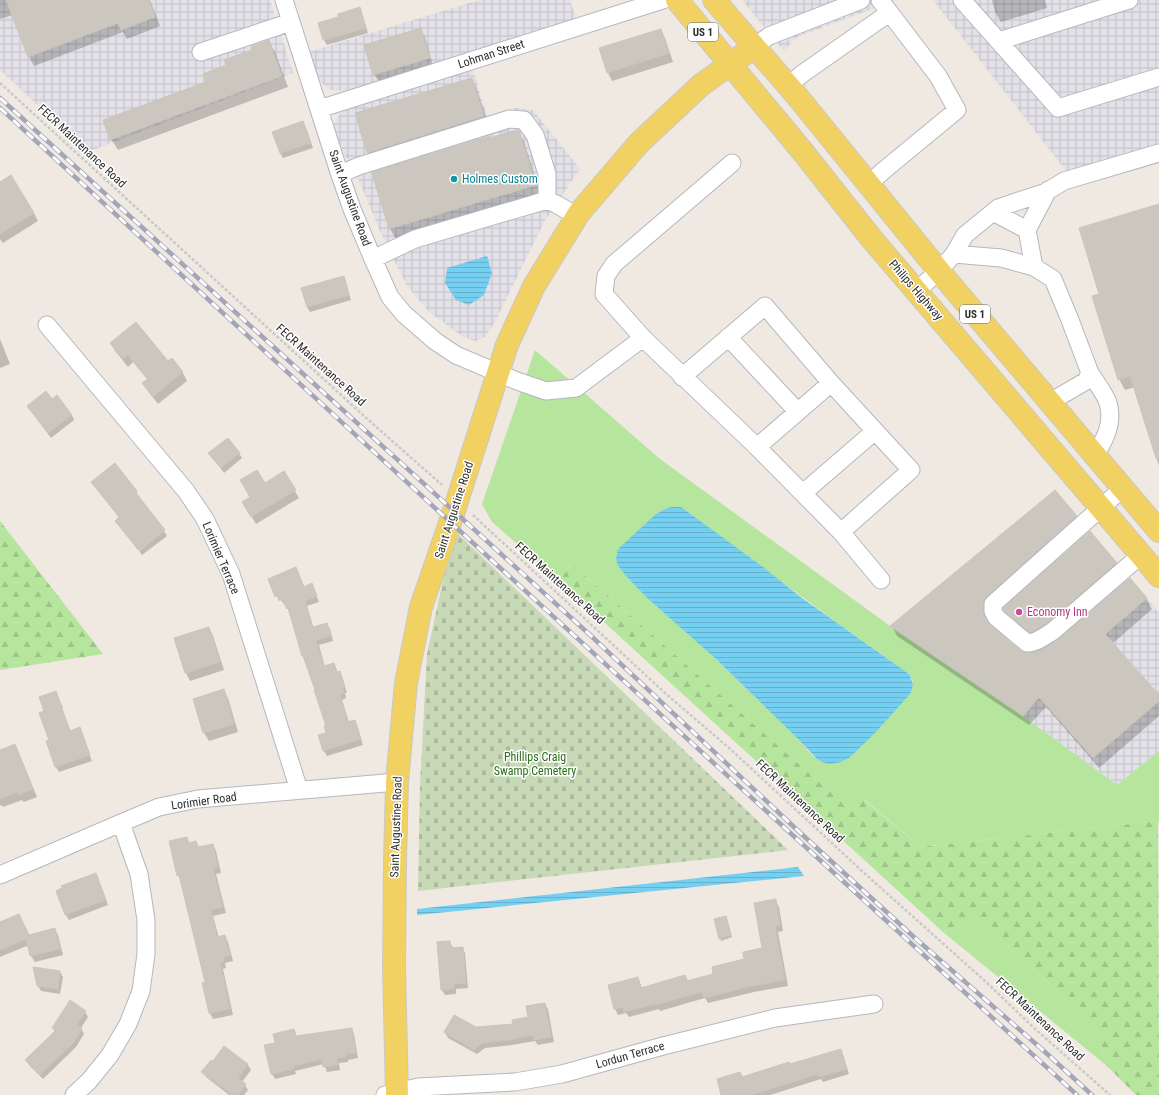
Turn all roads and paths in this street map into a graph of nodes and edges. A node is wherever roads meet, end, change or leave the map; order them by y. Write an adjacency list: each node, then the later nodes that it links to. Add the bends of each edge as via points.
1 (284, 0): 9 (street, Saint Augustine Road)
2 (663, 0): 17 (street, Lohman Street)
3 (677, 0): 13 (main road, Philips Highway / US 1)
4 (714, 0): 11 (main road, US 1)
5 (861, 0): 11 (street, via 769,36)
6 (962, 0): 10 (street)
7 (1129, 0): 10 (street)
8 (884, 6): 16 (street); 21 (street, via 938,76 957,110)
9 (291, 22): 12 (street); 17 (street, Saint Augustine Road)
10 (999, 41): 14 (street, via 1058,108)
11 (754, 47): 13 (main road); 16 (main road, US 1)
12 (201, 52)
13 (730, 64): 25 (main road, via 701,86 639,143); 31 (main road, Philips Highway / US 1)
14 (1159, 77)
15 (0, 83): 46 (path, FECR Maintenance Road)
16 (788, 86): 21 (main road, US 1)
17 (319, 109): 20 (street, Saint Augustine Road)
18 (1159, 153): 22 (street, via 1069,180)
19 (732, 163): 34 (street, via 614,264 606,276 604,294)
20 (340, 174): 23 (street, via 509,119 524,120 535,135 547,174); 28 (street, Saint Augustine Road)
21 (869, 184): 30 (main road, US 1)
22 (1048, 190): 24 (street); 26 (street)
23 (546, 200): 25 (street); 28 (street, via 415,239)
24 (993, 212): 26 (street); 27 (street, via 965,235)
25 (577, 216): 35 (main road, via 534,286 507,345)
26 (1027, 230): 29 (street)
27 (954, 254): 29 (street, via 1001,258); 30 (street)
28 (373, 258): 35 (street, Saint Augustine Road, via 390,297 404,314 456,355)
29 (1034, 267): 36 (street, via 1053,279)
30 (939, 271): 31 (street); 39 (main road, US 1)
31 (916, 291): 47 (main road, Philips Highway / US 1)
32 (47, 324): 54 (street, Lorimier Terrace, via 186,491 205,519 231,574)
33 (728, 337): 37 (street); 38 (street, via 764,306); 40 (street)
34 (643, 338): 35 (street, via 576,388 546,390); 37 (street)
35 (498, 373): 46 (main road, Saint Augustine Road)
36 (1090, 373): 39 (street, via 1086,381); 43 (street, via 1108,402 1110,420 1107,435)
37 (682, 377): 42 (street)
38 (831, 383): 40 (street); 41 (street)
39 (1050, 402): 43 (main road, US 1)
40 (798, 412): 42 (street)
41 (875, 431): 45 (street); 49 (street, via 911,470)
42 (757, 447): 45 (street)
43 (1096, 456): 44 (main road, US 1)
44 (1123, 488): 47 (street); 48 (main road, US 1)
45 (803, 493): 49 (street)
46 (458, 498): 53 (main road, Saint Augustine Road, via 421,607 406,683); 60 (path, FECR Maintenance Road, via 473,515 666,694 728,747)
47 (1101, 508): 50 (main road, Philips Highway / US 1); 50 (street, via 993,604 996,617 1027,643 1040,640)
48 (1155, 520)
49 (841, 532): 52 (street)
50 (1141, 555): 51 (main road, Philips Highway / US 1)
51 (1159, 576)
52 (882, 580)
53 (397, 782): 54 (street, Lorimier Road); 58 (main road, Saint Augustine Road)
54 (299, 790): 55 (street, Lorimier Road, via 198,799 159,807)
55 (120, 823): 56 (street, Lorimier Road); 59 (street, via 139,874 146,920 146,954 141,991 128,1024 110,1056)
56 (0, 875)
57 (874, 1004): 58 (street, Lordun Terrace, via 775,1018 562,1074 515,1082 418,1087)
58 (393, 1094)
59 (74, 1095)
60 (1110, 1095)

